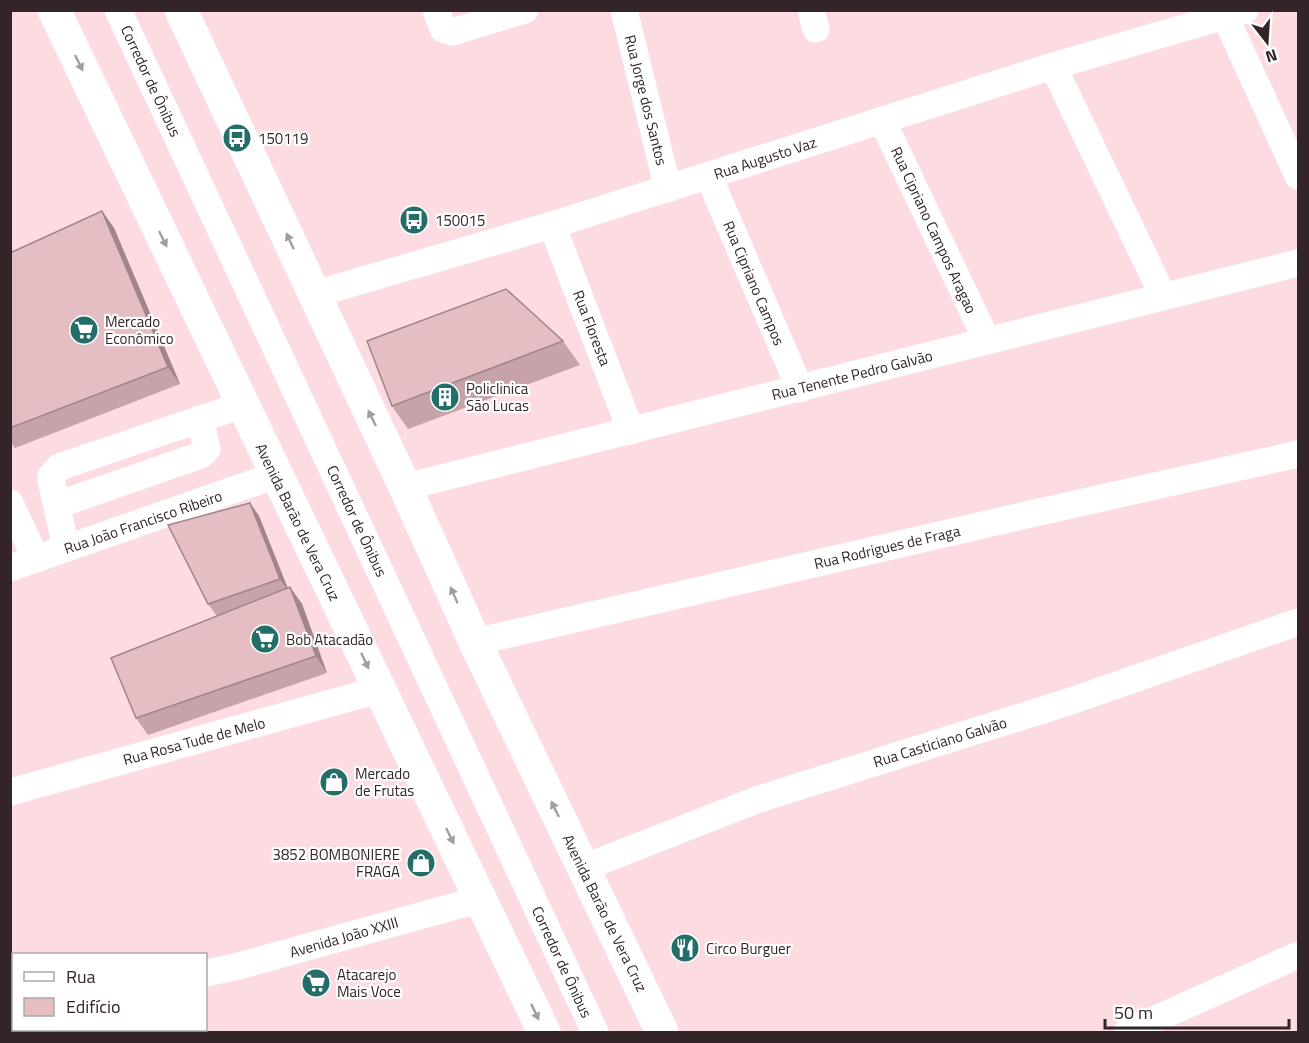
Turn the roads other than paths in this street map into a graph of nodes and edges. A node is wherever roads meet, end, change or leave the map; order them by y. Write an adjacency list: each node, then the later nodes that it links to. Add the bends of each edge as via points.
1 (54, 10): 19 (highway, Avenida Barão de Vera Cruz, one-way to 19)
2 (118, 10): 37 (street, Corredor de Ônibus)
3 (181, 10): 15 (highway, Avenida Barão de Vera Cruz, one-way to 3)
4 (436, 10): 5 (street, via 443,29 452,32)
5 (525, 10)
6 (624, 10): 12 (street, Rua Jorge dos Santos)
7 (1224, 14): 8 (street, Rua Augusto Vaz); 10 (street)
8 (1053, 66): 9 (street, Rua Augusto Vaz); 16 (street)
9 (882, 120): 11 (street, Rua Augusto Vaz); 17 (street, Rua Cipriano Campos Aragao)
10 (1299, 176)
11 (709, 177): 12 (street, Rua Augusto Vaz); 18 (street, Rua Cipriano Campos)
12 (668, 189): 13 (street, Rua Augusto Vaz)
13 (552, 225): 15 (street, Rua Augusto Vaz); 20 (street, Rua Floresta)
14 (1299, 262): 16 (street, Rua Tenente Pedro Galvão)
15 (315, 294): 23 (highway, Avenida Barão de Vera Cruz, one-way to 15)
16 (1163, 296): 17 (street, Rua Tenente Pedro Galvão)
17 (987, 341): 18 (street, Rua Tenente Pedro Galvão)
18 (800, 389): 20 (street, Rua Tenente Pedro Galvão)
19 (242, 405): 22 (highway, Avenida Barão de Vera Cruz); 25 (street, via 200,419 207,449 201,455 57,505)
20 (631, 431): 23 (street, Rua Tenente Pedro Galvão)
21 (1299, 454): 29 (street, Rua Rodrigues de Fraga)
22 (276, 475): 25 (street, Rua João Francisco Ribeiro); 30 (highway, Avenida Barão de Vera Cruz, one-way to 30)
23 (405, 487): 29 (highway, Avenida Barão de Vera Cruz, one-way to 23)
24 (10, 503): 26 (street)
25 (66, 548): 26 (street, Rua João Francisco Ribeiro)
26 (36, 559): 27 (street, Rua João Francisco Ribeiro)
27 (10, 568)
28 (1299, 622): 32 (street, Rua Casticiano Galvão, via 1071,701 759,799)
29 (475, 642): 32 (highway, Avenida Barão de Vera Cruz, one-way to 29)
30 (378, 690): 31 (street, Rua Rosa Tude de Melo); 33 (highway, Avenida Barão de Vera Cruz, one-way to 33)
31 (10, 792)
32 (583, 868): 38 (highway, Avenida Barão de Vera Cruz)
33 (481, 899): 35 (street, Avenida João XXIII); 36 (highway, Avenida Barão de Vera Cruz, one-way to 36)
34 (1299, 955): 39 (street)
35 (207, 973)
36 (544, 1032)
37 (595, 1032)
38 (662, 1032)
39 (1127, 1032)

